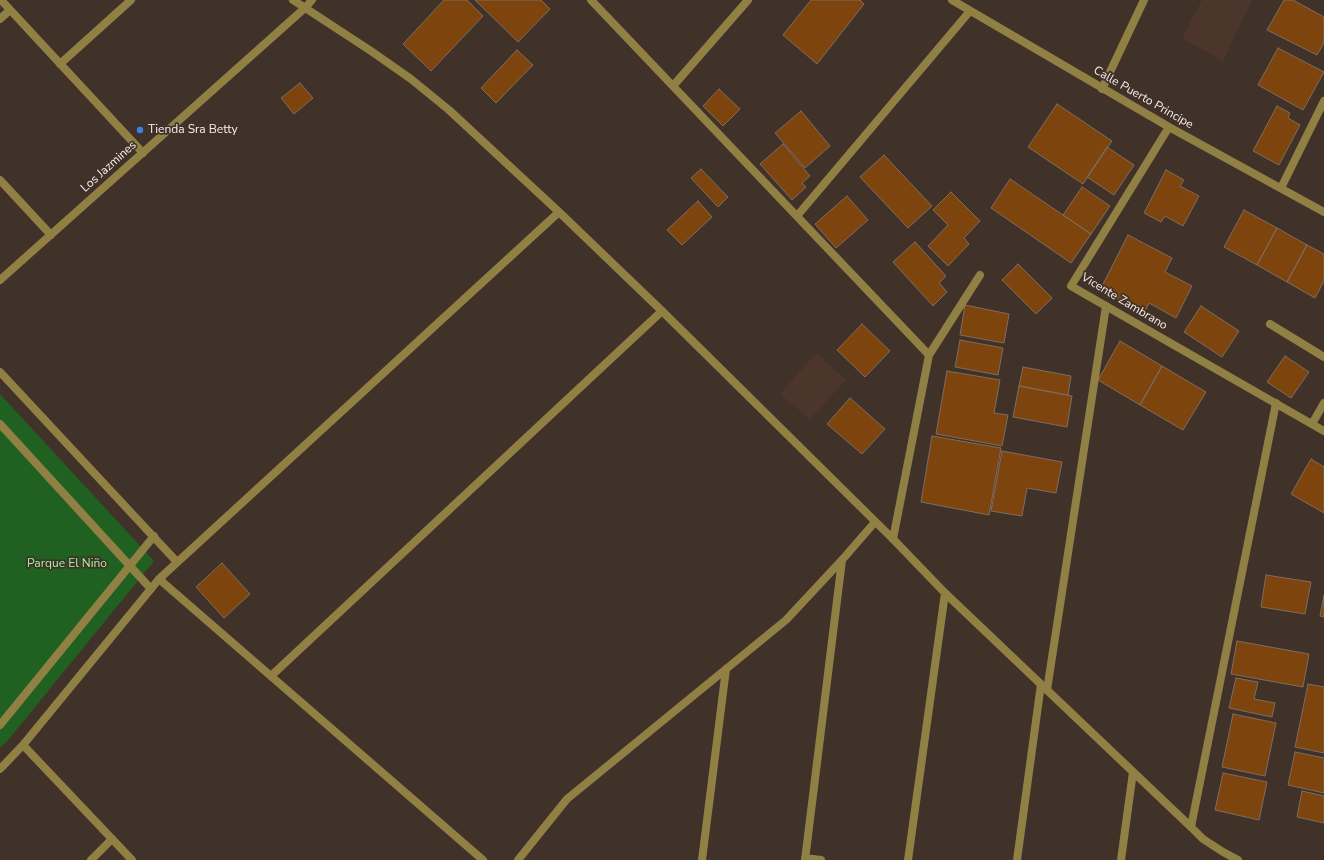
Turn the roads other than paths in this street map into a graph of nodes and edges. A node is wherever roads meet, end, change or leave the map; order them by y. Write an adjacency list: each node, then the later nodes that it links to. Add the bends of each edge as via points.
1 (1, 0): 10 (street)
2 (131, 0): 13 (street)
3 (293, 0): 9 (street)
4 (312, 0): 9 (street, Los Jazmines)
5 (592, 0): 14 (street)
6 (748, 0): 14 (street)
7 (952, 0): 11 (street, Calle Puerto Principe)
8 (1144, 0): 15 (street)
9 (306, 7): 18 (street, Los Jazmines); 21 (street, via 411,79)
10 (10, 10): 12 (street); 13 (street)
11 (970, 11): 15 (street, Calle Puerto Principe); 23 (street)
12 (0, 19)
13 (60, 64): 18 (street)
14 (673, 86): 23 (street)
15 (1102, 89): 17 (street, Calle Puerto Principe)
16 (1324, 101): 20 (street)
17 (1169, 127): 20 (street, Calle Puerto Principe); 27 (street, Vicente Zambrano, via 1071,286)
18 (143, 153): 24 (street, Los Jazmines)
19 (0, 180): 24 (street)
20 (1281, 188): 22 (street, Calle Puerto Principe)
21 (559, 212): 28 (street); 42 (street)
22 (1324, 212)
23 (797, 216): 30 (street)
24 (51, 235): 26 (street, Los Jazmines)
25 (980, 275): 30 (street)
26 (0, 280)
27 (1106, 306): 33 (street, Vicente Zambrano); 50 (street)
28 (662, 311): 38 (street); 48 (street)
29 (1270, 324): 31 (street)
30 (929, 355): 40 (street)
31 (1324, 357)
32 (0, 372): 39 (street)
33 (1276, 403): 36 (street, Vicente Zambrano); 55 (street)
34 (1324, 403): 36 (street)
35 (0, 424): 43 (street)
36 (1312, 424): 37 (street, Vicente Zambrano)
37 (1324, 431)
38 (875, 522): 40 (street); 41 (street)
39 (154, 536): 42 (street); 43 (street)
40 (893, 539): 46 (street)
41 (842, 560): 47 (street, via 786,620); 58 (street)
42 (177, 562): 44 (street)
43 (130, 566): 45 (street); 51 (street)
44 (159, 579): 45 (street); 48 (street)
45 (151, 589): 52 (street)
46 (945, 593): 49 (street); 65 (street)
47 (726, 669): 62 (street, via 567,799); 63 (street)
48 (272, 676): 61 (street)
49 (1041, 684): 50 (street); 66 (street)
50 (1047, 690): 54 (street)
51 (0, 725)
52 (23, 746): 53 (street); 56 (street)
53 (0, 768)
54 (1133, 772): 55 (street); 67 (street)
55 (1190, 827): 57 (street)
56 (112, 839): 59 (street); 60 (street)
57 (1222, 856): 68 (street)
58 (805, 859): 64 (street)
59 (91, 860)
60 (132, 860)
61 (483, 860)
62 (518, 860)
63 (702, 860)
64 (821, 860)
65 (908, 860)
66 (1017, 860)
67 (1121, 860)
68 (1238, 860)

